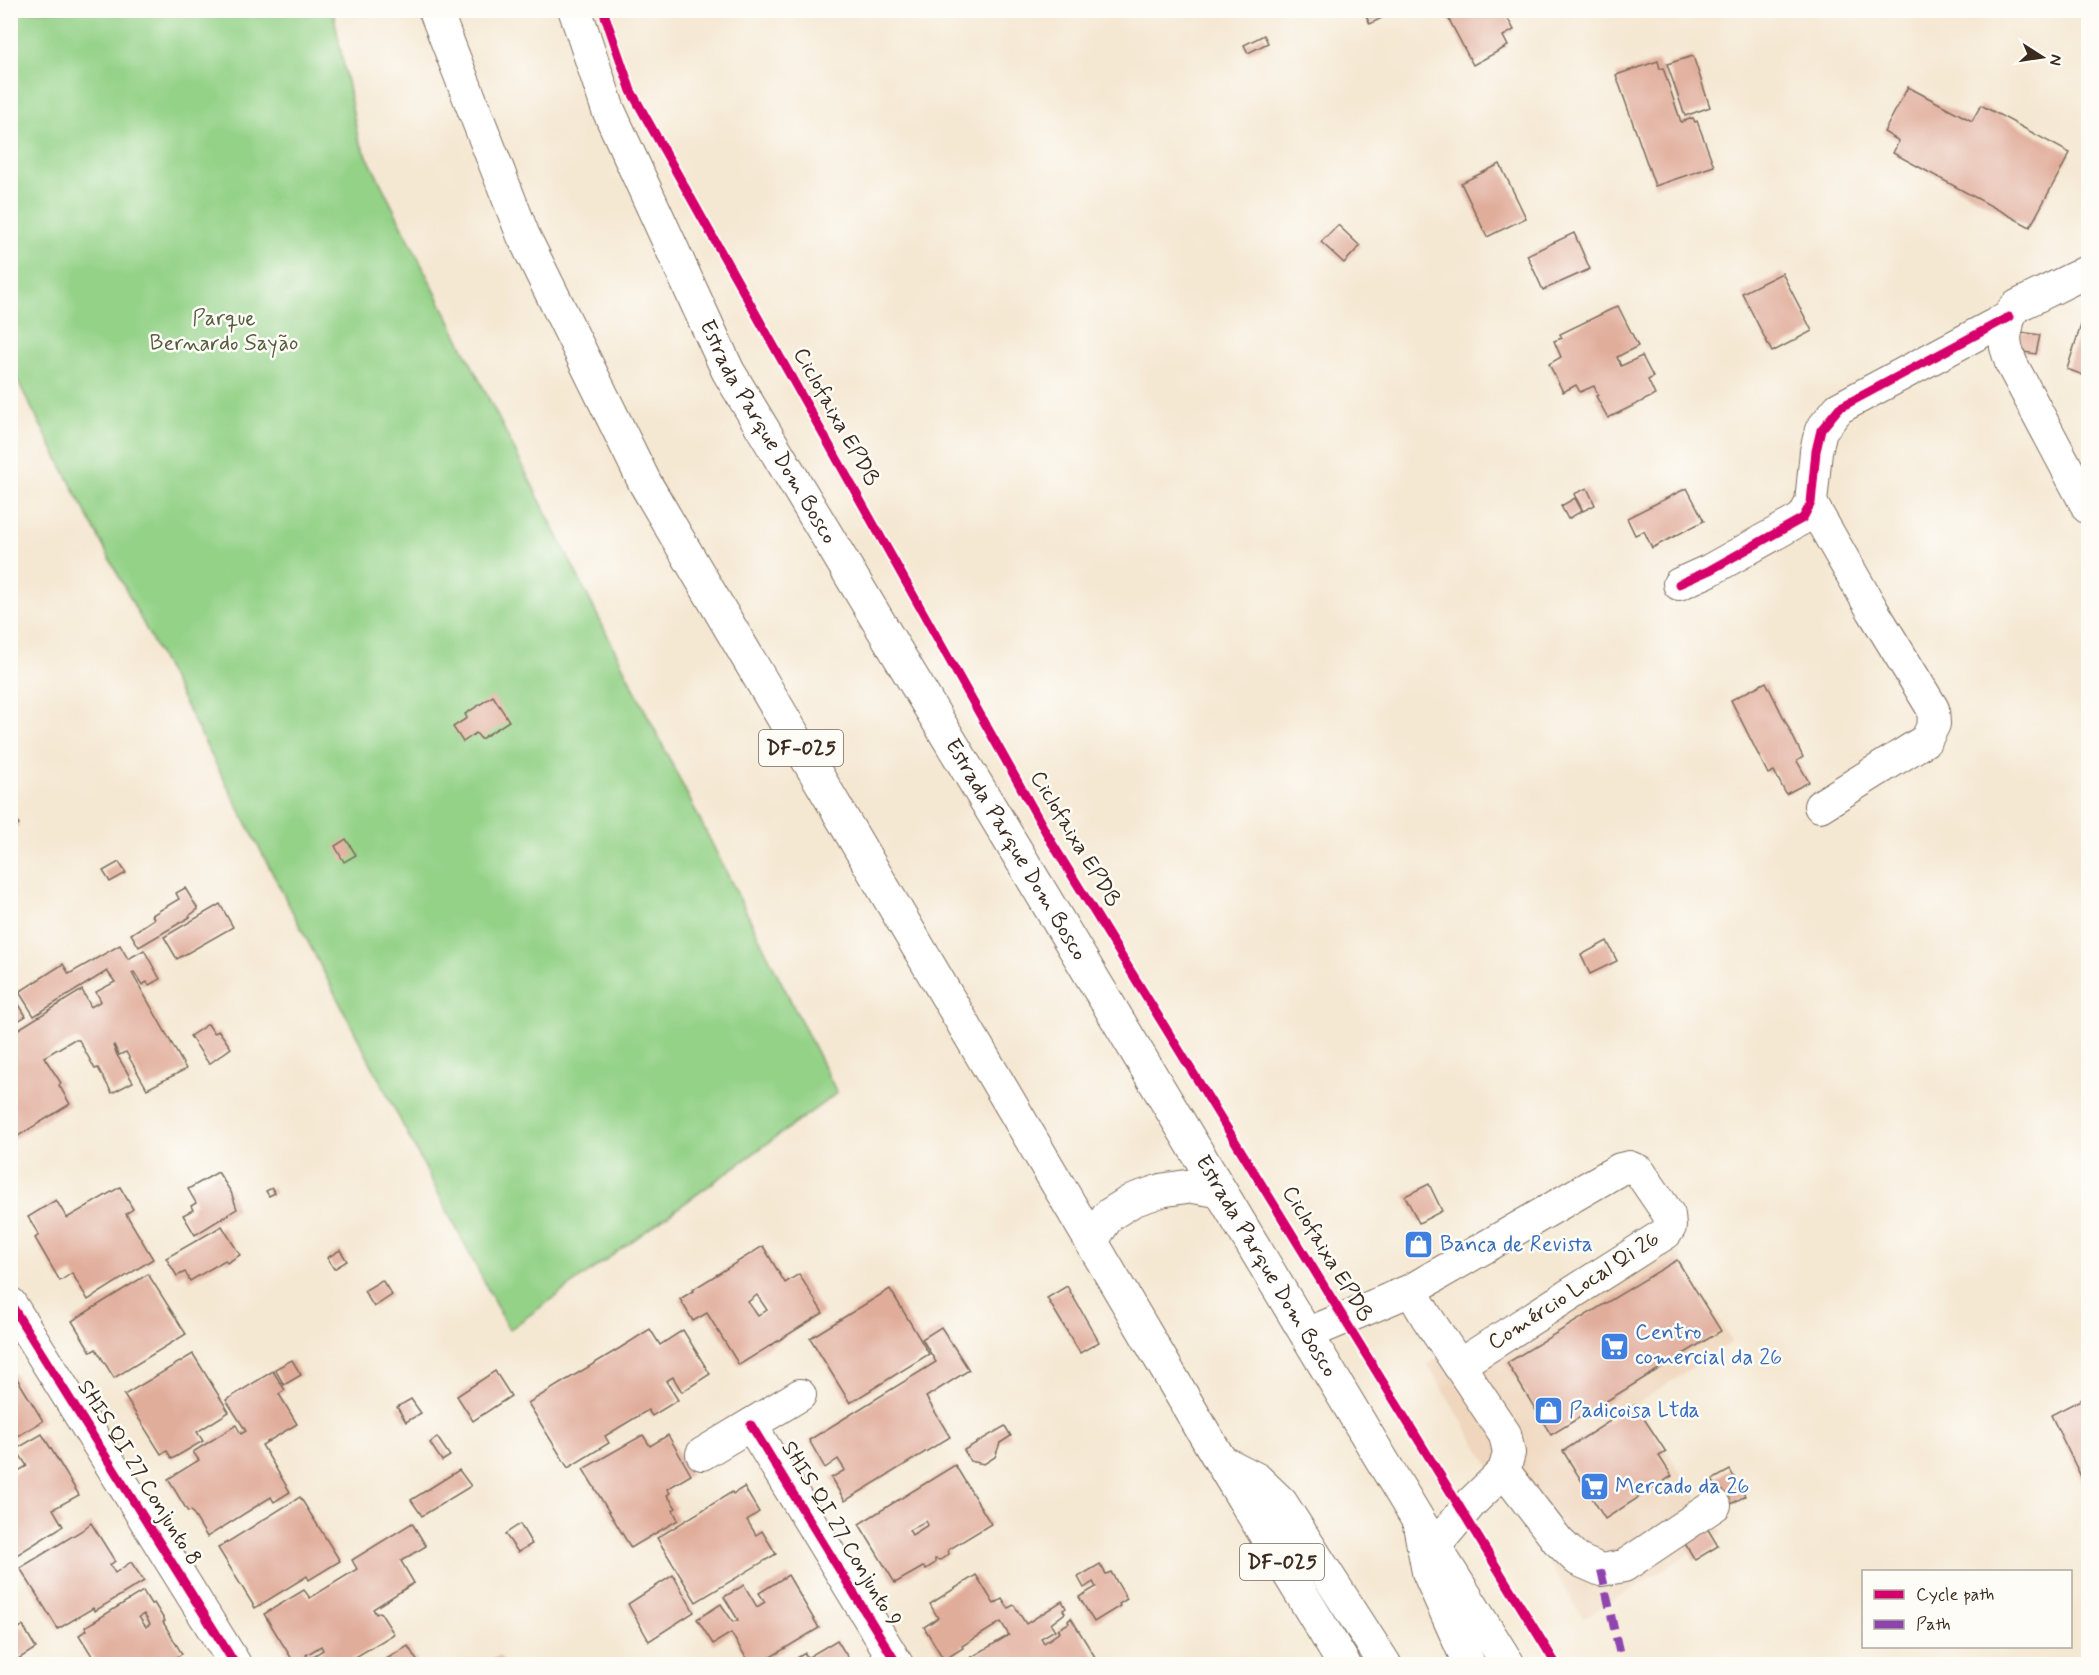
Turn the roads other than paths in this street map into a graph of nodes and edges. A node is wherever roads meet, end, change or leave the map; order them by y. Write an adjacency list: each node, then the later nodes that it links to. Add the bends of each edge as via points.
1 (435, 10): 10 (main road, DF-025, via 523,235 645,483)
2 (575, 10): 9 (main road, Estrada Parque Dom Bosco, via 608,109 728,371)
3 (2088, 271): 4 (street, via 2017,306)
4 (2009, 317): 5 (street, via 1839,408 1821,430); 6 (street, via 2005,337 2011,363)
5 (1811, 503): 7 (street, via 1803,518); 8 (street, via 1933,709 1934,724 1926,740)
6 (2088, 508)
7 (1679, 584)
8 (1820, 806)
9 (1220, 1191): 10 (main road, via 1190,1186 1133,1200 1108,1215); 13 (main road, Estrada Parque Dom Bosco)
10 (1091, 1241): 18 (main road, DF-025)
11 (1411, 1290): 13 (street, Comércio Local Qi 26); 14 (street); 14 (street, Comércio Local Qi 26, via 1620,1169 1639,1171 1669,1215 1666,1233)
12 (10, 1303): 22 (street, SHIS QI 27 Conjunto 8)
13 (1307, 1334): 21 (main road, Estrada Parque Dom Bosco)
14 (1459, 1365): 19 (street, via 1505,1434 1509,1453)
15 (800, 1395): 16 (street)
16 (751, 1425): 17 (street); 23 (street, SHIS QI 27 Conjunto 9)
17 (702, 1454)
18 (1220, 1460): 24 (main road, DF-025); 25 (street, via 1257,1479 1281,1502)
19 (1504, 1471): 20 (street, via 1558,1541 1578,1560 1601,1570 1624,1566); 21 (street, via 1472,1502)
20 (1715, 1505)
21 (1427, 1533): 26 (street, via 1428,1572); 27 (main road, Estrada Parque Dom Bosco)
22 (235, 1665)
23 (897, 1665)
24 (1344, 1665)
25 (1385, 1665)
26 (1469, 1665)
27 (1508, 1665)

